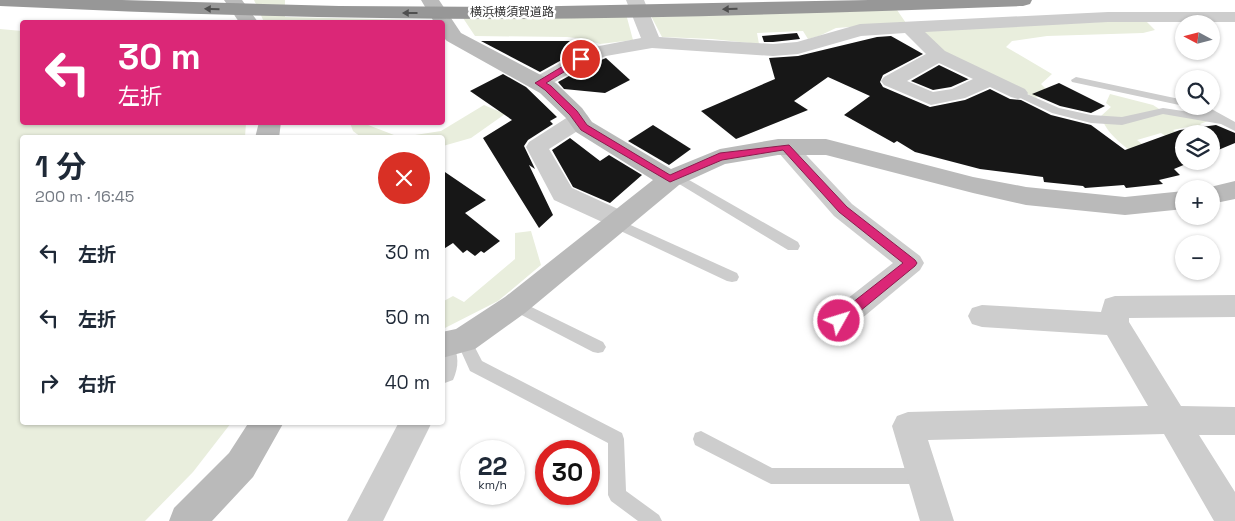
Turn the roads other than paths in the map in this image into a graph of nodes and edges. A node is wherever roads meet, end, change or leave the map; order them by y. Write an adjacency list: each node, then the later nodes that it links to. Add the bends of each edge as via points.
1 (0, 0): 6 (highway, 横浜横須賀道路, one-way to 1, via 678,11 465,13 295,12)
2 (232, 0): 8 (street)
3 (430, 0): 9 (street)
4 (635, 0): 12 (street)
5 (907, 0): 10 (street)
6 (1023, 0)
7 (1235, 17): 10 (street, via 1108,17)
8 (247, 20)
9 (441, 20)
10 (918, 27): 12 (street, via 860,30 798,48 773,50); 13 (street)
11 (447, 32): 16 (street)
12 (652, 42): 16 (street, via 601,51)
13 (938, 55): 14 (street); 14 (street, via 890,80 931,99 958,94)
14 (989, 80): 17 (street)
15 (1076, 80): 18 (lane)
16 (539, 83): 20 (street, via 548,88)
17 (1018, 93): 21 (lane, via 1056,111 1092,119 1122,121 1163,111)
18 (1175, 101)
19 (1214, 115): 21 (lane)
20 (578, 120): 23 (street, via 598,137); 27 (street, via 537,147 563,194)
21 (1230, 124)
22 (786, 147): 23 (street, via 720,157); 26 (street, via 826,147 1026,196 1125,206); 33 (street, via 843,210 911,263)
23 (672, 178): 27 (street); 28 (lane)
24 (1235, 190): 25 (street)
25 (1220, 193)
26 (1175, 201)
27 (618, 221): 29 (lane); 30 (street)
28 (792, 246)
29 (732, 277)
30 (515, 305): 35 (street); 36 (lane)
31 (1235, 306): 34 (street, via 1115,307)
32 (982, 316): 34 (street)
33 (839, 321)
34 (1115, 324): 38 (street)
35 (450, 345): 37 (street); 46 (lane, via 476,366 616,439 617,495)
36 (598, 347)
37 (445, 363)
38 (1173, 420): 39 (street); 43 (street, via 908,426); 48 (street)
39 (1235, 421)
40 (266, 425): 44 (street, via 241,465)
41 (414, 425): 45 (street)
42 (701, 439): 43 (lane, via 771,476)
43 (923, 476): 47 (street)
44 (186, 521)
45 (364, 521)
46 (653, 521)
47 (937, 521)
48 (1233, 521)

